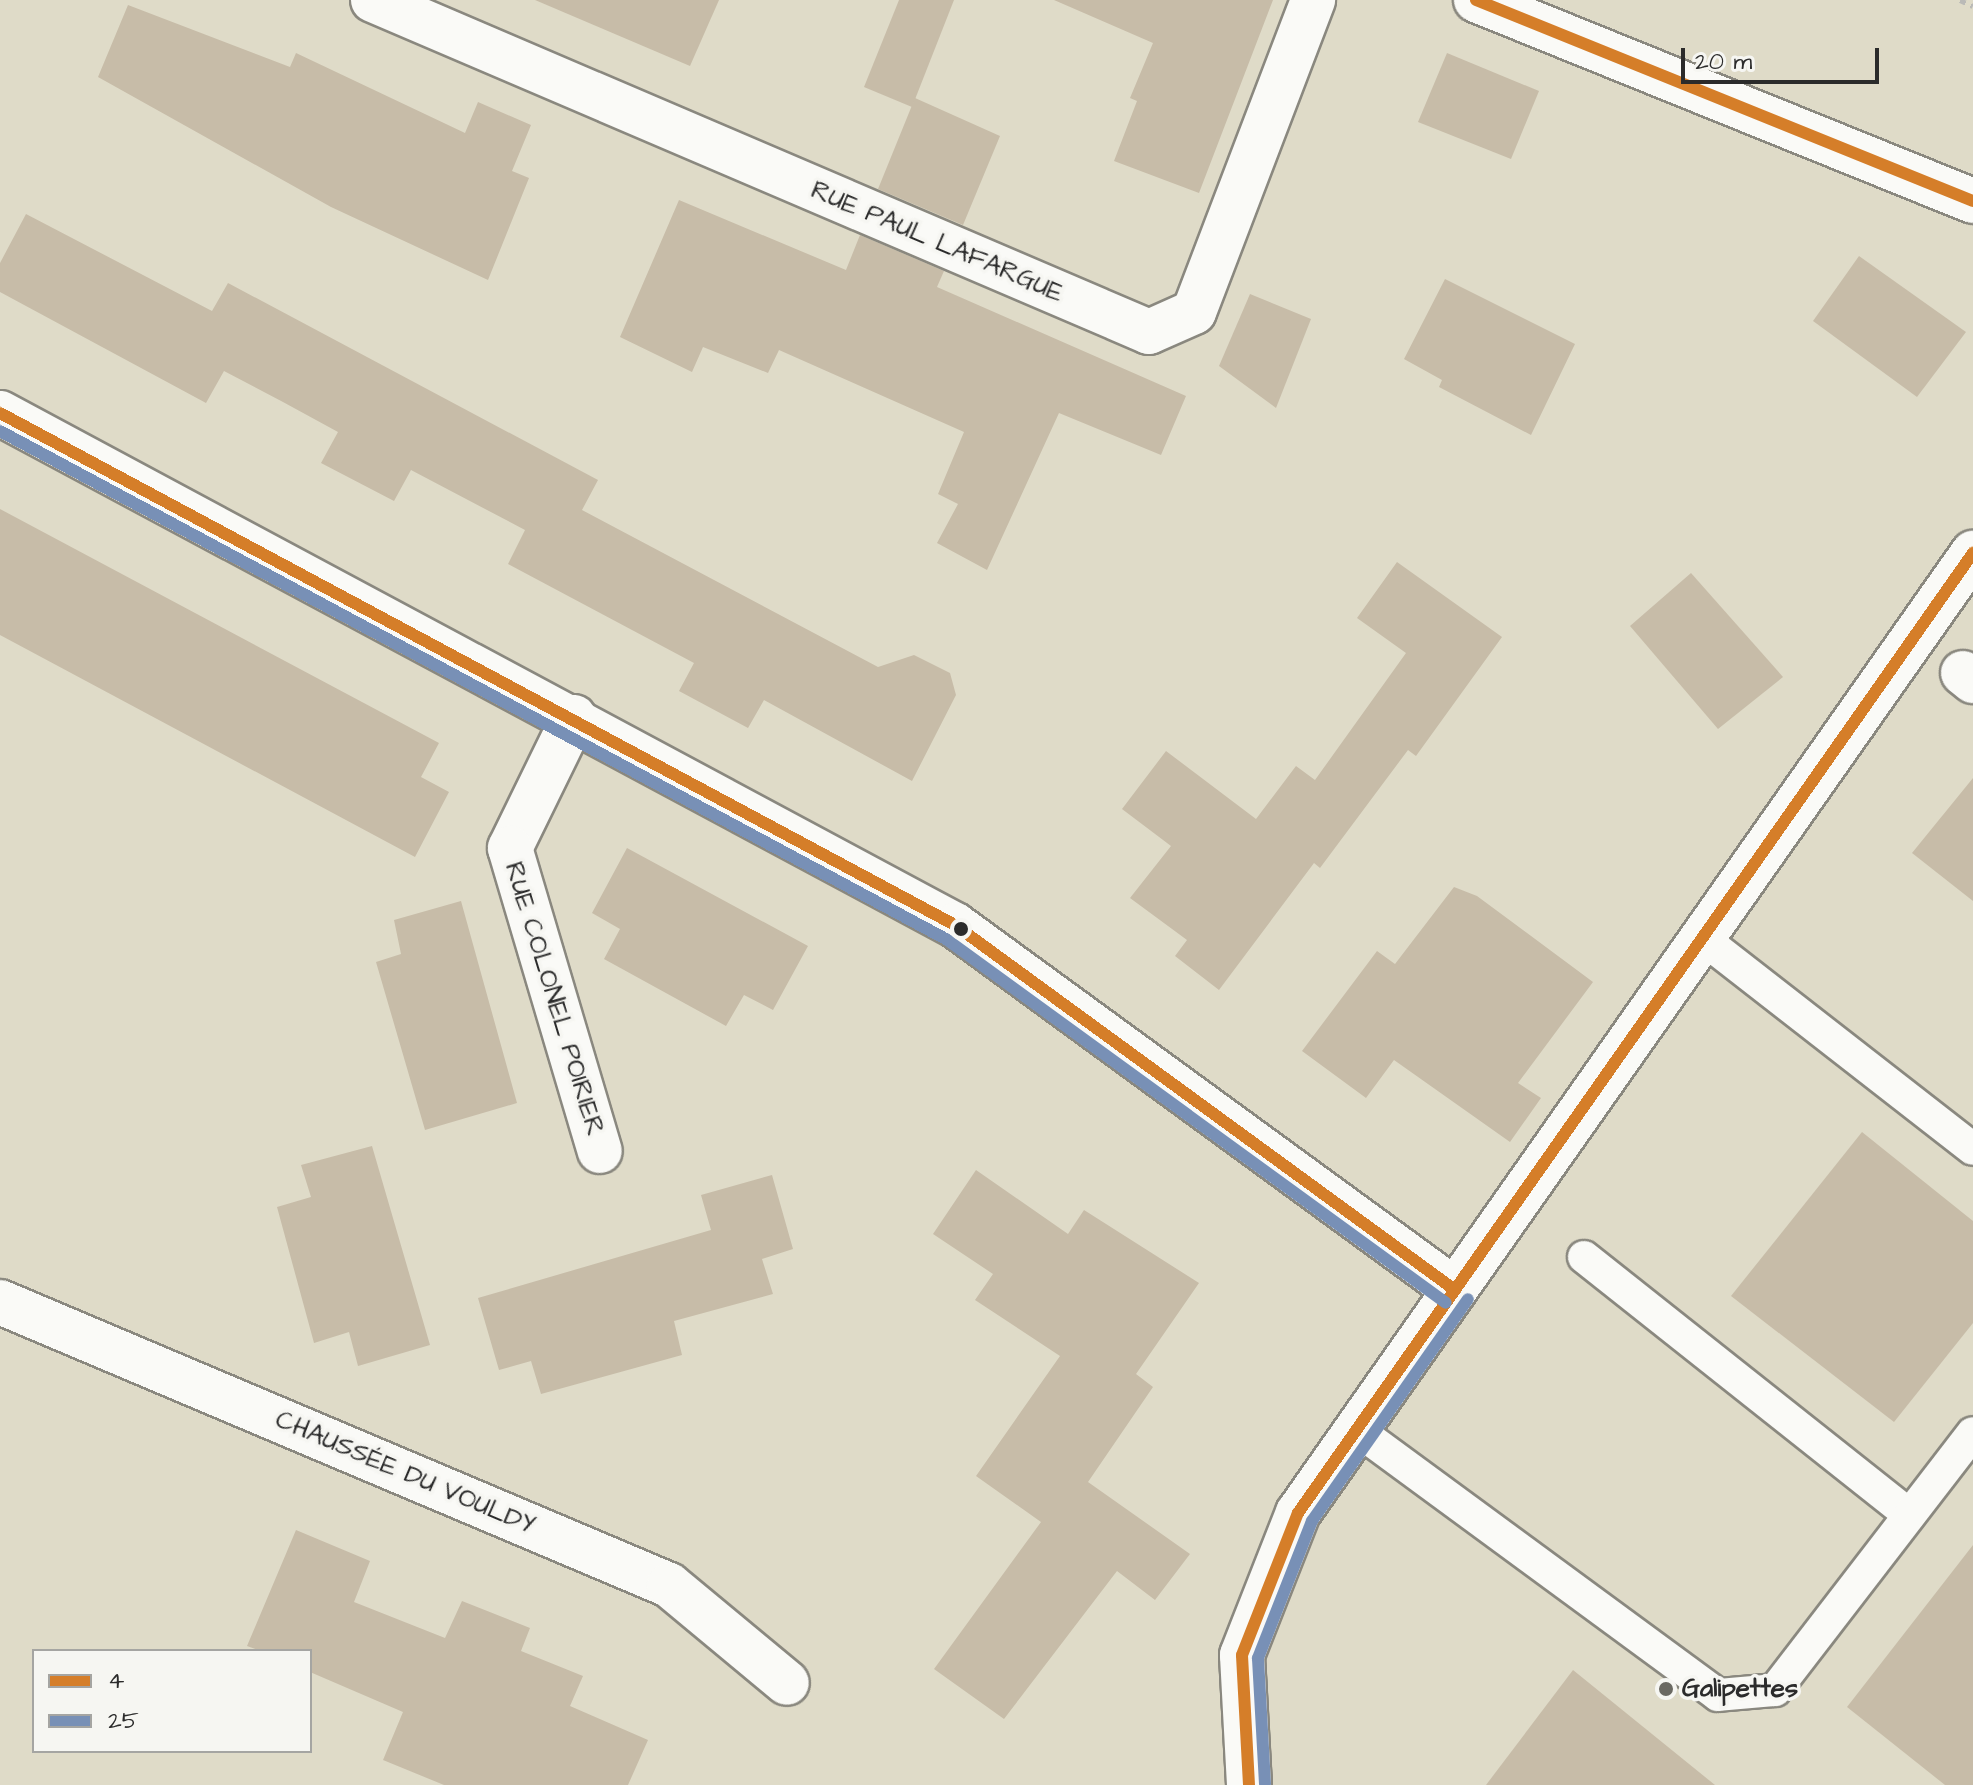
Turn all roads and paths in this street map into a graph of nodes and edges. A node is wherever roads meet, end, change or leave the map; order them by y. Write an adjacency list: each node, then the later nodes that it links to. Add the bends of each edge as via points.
1 (373, 0): 2 (street, RUE PAUL LAFARGUE, via 1149,332 1194,312)
2 (1313, 0)
3 (1476, 0): 6 (street)
4 (1960, 0): 5 (path)
5 (1973, 6)
6 (1973, 201)
7 (0, 413): 9 (street)
8 (1973, 553): 10 (street)
9 (574, 717): 12 (street, RUE COLONEL POIRIER, via 510,848); 14 (street, via 955,925)
10 (1702, 938): 11 (lane); 14 (street)
11 (1973, 1149)
12 (600, 1151)
13 (1584, 1257): 18 (lane)
14 (1455, 1290): 16 (street)
15 (0, 1302): 19 (street, CHAUSSÉE DU VOULDY, via 669,1585)
16 (1356, 1429): 18 (lane, via 1718,1695 1775,1690); 20 (street, via 1298,1513 1242,1655)
17 (1973, 1433): 18 (lane)
18 (1909, 1515)
19 (787, 1683)
20 (1249, 1785)

